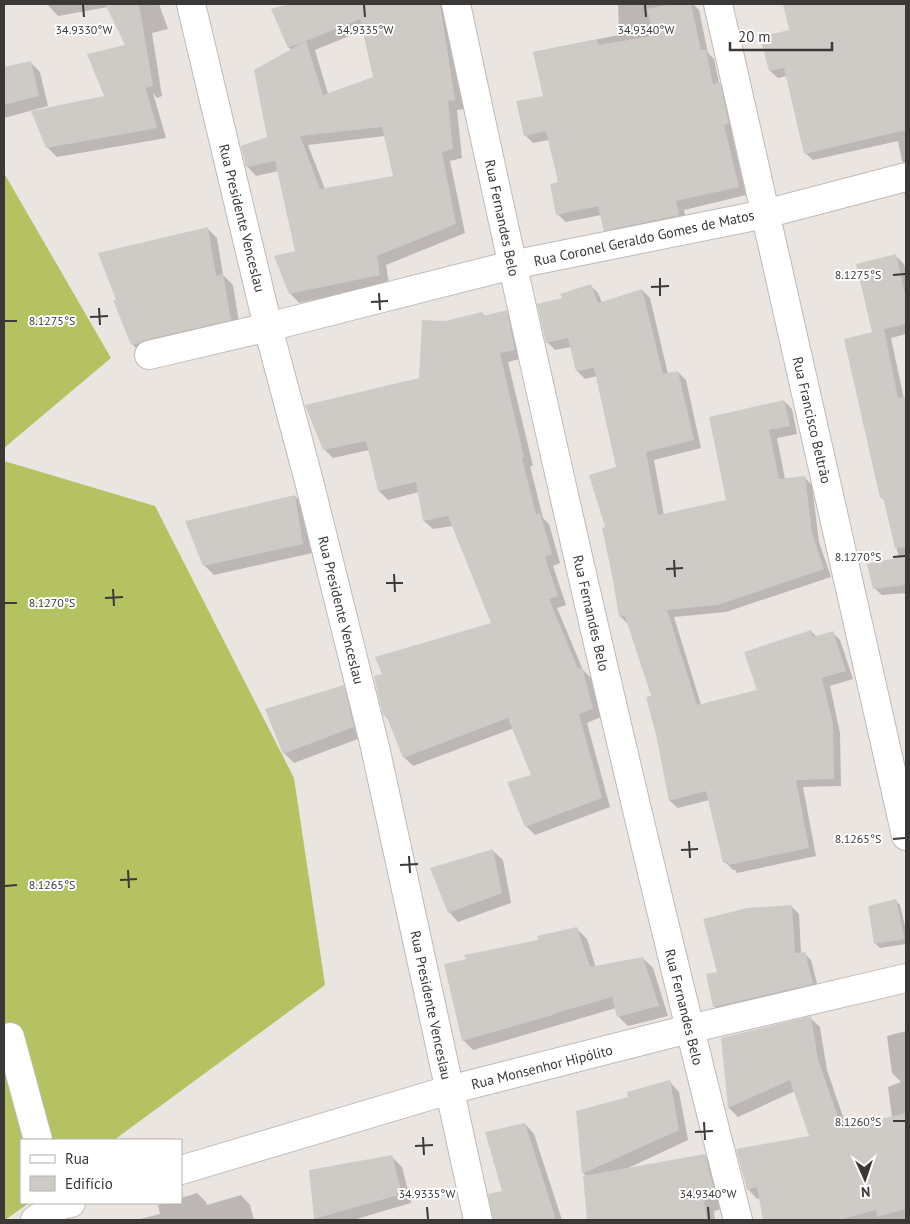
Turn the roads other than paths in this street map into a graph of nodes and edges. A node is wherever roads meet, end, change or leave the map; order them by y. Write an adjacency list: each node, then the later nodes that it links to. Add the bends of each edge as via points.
1 (191, 4): 7 (street, Rua Presidente Venceslau)
2 (456, 4): 6 (street, Rua Fernandes Belo)
3 (718, 4): 5 (street, Rua Francisco Beltrão)
4 (906, 177): 5 (street, Rua Coronel Geraldo Gomes de Matos)
5 (765, 214): 6 (street, Rua Coronel Geraldo Gomes de Matos); 9 (street, Rua Francisco Beltrão)
6 (512, 265): 7 (street, Rua Coronel Geraldo Gomes de Matos); 11 (street, Rua Fernandes Belo)
7 (268, 327): 8 (street, Rua Coronel Geraldo Gomes de Matos); 13 (street, Rua Presidente Venceslau, via 375,747)
8 (149, 356)
9 (906, 836)
10 (906, 978): 11 (street, Rua Monsenhor Hipólito)
11 (689, 1029): 13 (street, Rua Monsenhor Hipólito); 17 (street, Rua Fernandes Belo)
12 (10, 1036): 14 (street)
13 (449, 1090): 15 (street, Rua Monsenhor Hipólito); 16 (street, Rua Presidente Venceslau)
14 (38, 1139)
15 (182, 1170)
16 (478, 1220)
17 (738, 1220)

